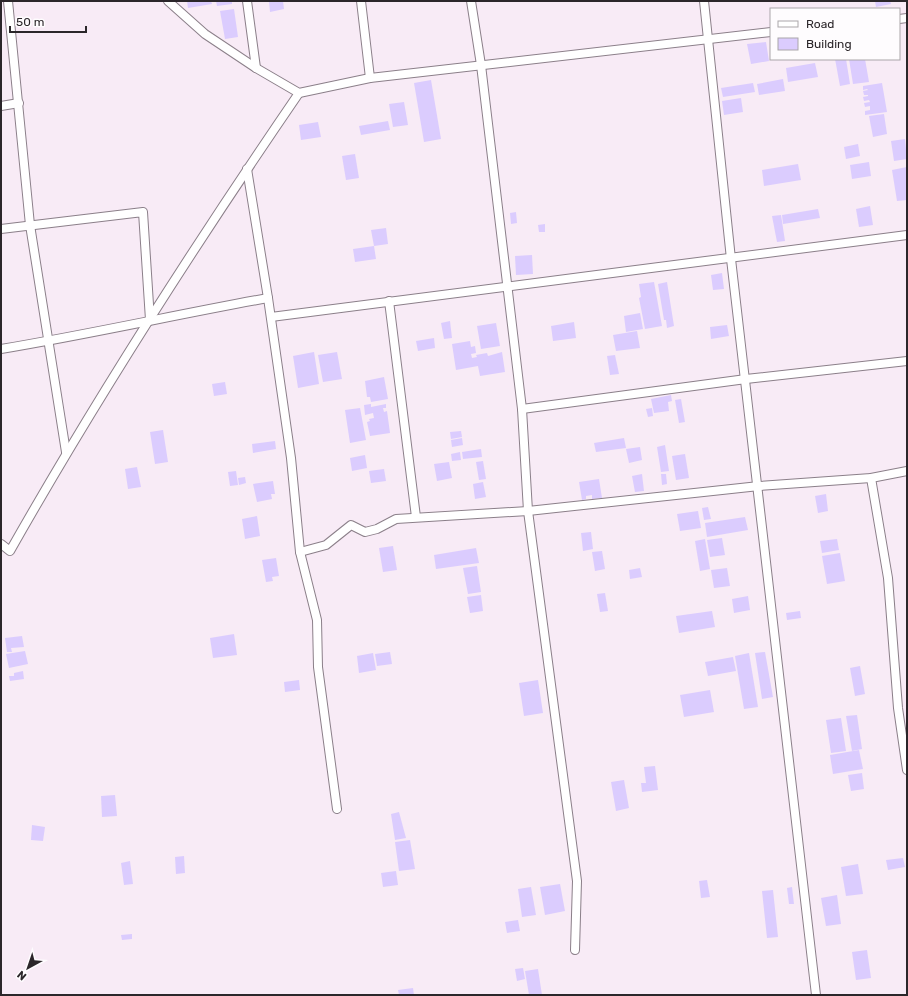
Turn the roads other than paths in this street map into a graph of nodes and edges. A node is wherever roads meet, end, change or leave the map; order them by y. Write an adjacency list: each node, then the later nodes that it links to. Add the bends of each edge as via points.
1 (8, 1): 13 (street)
2 (168, 1): 10 (street, via 205,34)
3 (247, 1): 10 (street)
4 (361, 1): 11 (street)
5 (471, 1): 9 (street)
6 (704, 1): 8 (street)
7 (770, 32): 8 (street)
8 (707, 39): 9 (street); 19 (street)
9 (481, 65): 11 (street); 20 (street)
10 (256, 68): 12 (street)
11 (370, 78): 12 (street)
12 (299, 93): 15 (street)
13 (19, 103): 14 (street); 16 (street)
14 (1, 106)
15 (247, 169): 21 (street); 24 (street)
16 (30, 225): 17 (street); 24 (street, via 143,212); 25 (street)
17 (1, 229)
18 (907, 235): 19 (street)
19 (731, 259): 20 (street); 28 (street)
20 (507, 285): 22 (street); 29 (street)
21 (268, 298): 23 (street); 24 (street)
22 (389, 301): 23 (street); 35 (street)
23 (271, 317): 37 (street, via 291,458)
24 (150, 320): 25 (street); 30 (street)
25 (48, 341): 26 (street); 30 (street)
26 (1, 349)
27 (907, 361): 28 (street)
28 (746, 379): 29 (street); 33 (street)
29 (522, 409): 34 (street)
30 (66, 452): 36 (street, via 10,552)
31 (907, 471): 32 (street)
32 (871, 478): 33 (street); 38 (street, via 888,578 898,708)
33 (758, 486): 34 (street); 41 (street)
34 (528, 511): 35 (street); 40 (street, via 577,881)
35 (416, 517): 37 (street, via 396,518 377,529 365,532 351,525 326,545)
36 (1, 544)
37 (300, 552): 39 (street, via 317,620 318,667)
38 (907, 770)
39 (337, 809)
40 (575, 950)
41 (816, 995)

